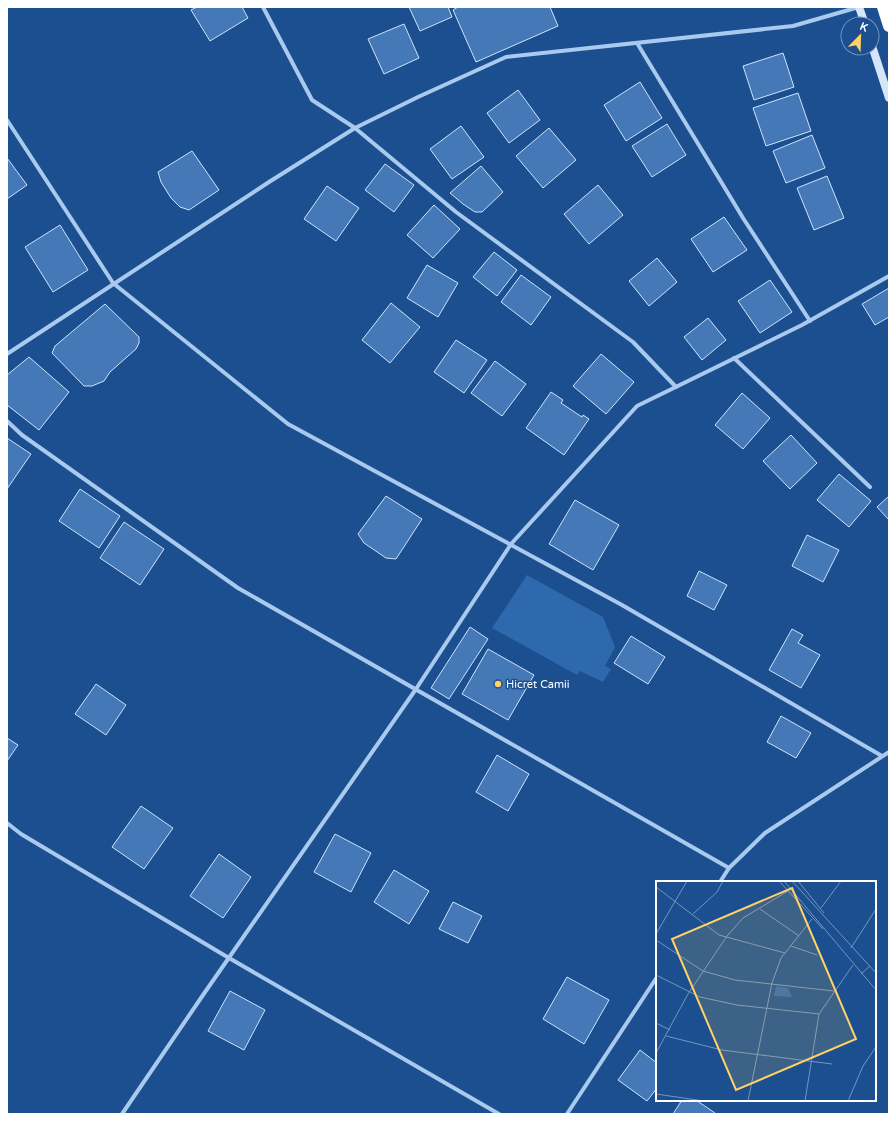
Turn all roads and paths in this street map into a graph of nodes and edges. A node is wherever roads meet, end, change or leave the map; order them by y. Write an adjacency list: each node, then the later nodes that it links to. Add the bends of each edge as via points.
1 (263, 7): 9 (street, via 312,100)
2 (859, 7): 5 (street, via 793,26)
3 (883, 7): 4 (highway)
4 (889, 26)
5 (637, 43): 9 (street, via 506,57); 12 (street, via 743,218)
6 (875, 56): 7 (street)
7 (889, 98)
8 (7, 120): 11 (street)
9 (356, 128): 11 (street); 15 (street, via 456,212 633,342)
10 (889, 276): 12 (street)
11 (113, 283): 13 (street); 18 (street, via 288,424)
12 (810, 321): 14 (street)
13 (7, 354)
14 (734, 358): 15 (street); 17 (street)
15 (676, 387): 18 (street, via 637,406)
16 (7, 421): 19 (street, via 22,435 238,588)
17 (870, 487)
18 (511, 544): 19 (street); 21 (street, via 622,605)
19 (416, 689): 23 (street); 25 (street)
20 (889, 752): 21 (street)
21 (882, 756): 23 (street, via 765,833)
22 (7, 823): 25 (street, via 21,834)
23 (729, 868): 24 (street)
24 (721, 881)
25 (229, 958): 27 (street); 28 (street)
26 (656, 979): 29 (street)
27 (122, 1114)
28 (499, 1114)
29 (567, 1114)

